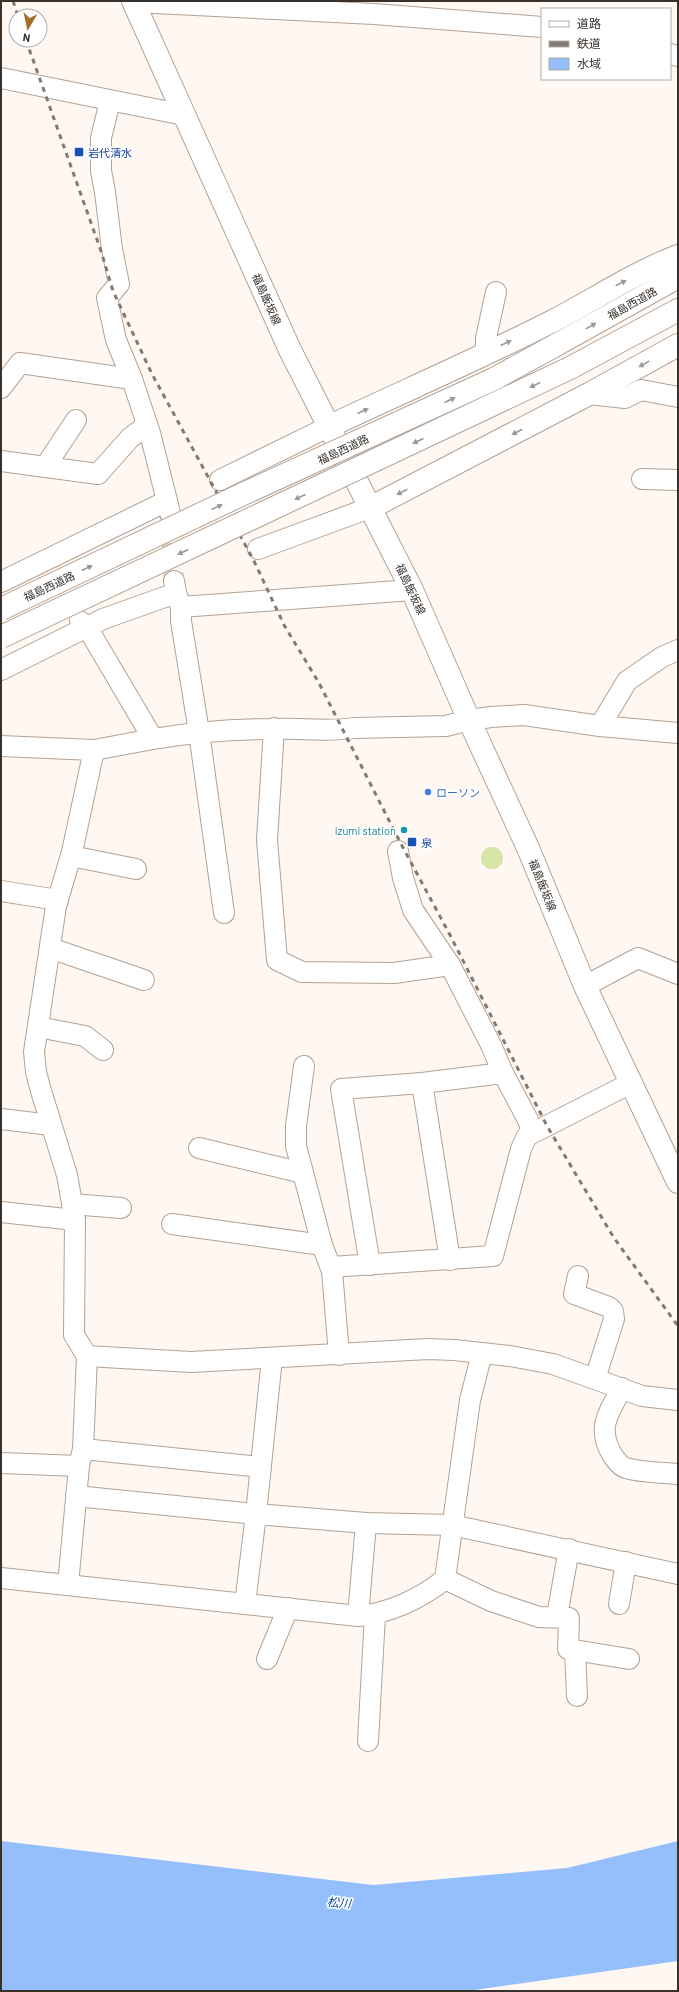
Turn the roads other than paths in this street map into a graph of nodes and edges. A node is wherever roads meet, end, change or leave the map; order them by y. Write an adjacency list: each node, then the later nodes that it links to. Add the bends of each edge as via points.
1 (133, 2): 2 (street); 7 (main road, 福島飯坂線)
2 (222, 3): 3 (street)
3 (375, 8): 4 (street)
4 (541, 26)
5 (1, 78): 6 (street)
6 (110, 101): 7 (street); 14 (street, via 101,138 101,171 119,284 107,298 116,340)
7 (184, 115): 20 (main road, 福島飯坂線)
8 (678, 256): 13 (main road, one-way to 8, via 552,322 660,263)
9 (678, 277): 31 (main road, 福島西道路, one-way to 9, bridge, via 494,379)
10 (496, 292): 13 (street, via 486,338)
11 (678, 310): 33 (main road, one-way to 33, bridge, via 570,368)
12 (678, 345): 16 (main road, one-way to 16)
13 (486, 353): 20 (main road, one-way to 13)
14 (132, 379): 15 (street, via 20,363); 19 (street)
15 (1, 388)
16 (589, 394): 17 (street, via 625,398 641,390); 26 (main road, one-way to 26)
17 (678, 397)
18 (76, 420): 22 (street)
19 (147, 425): 22 (street, via 130,438 98,474); 28 (street, via 168,508)
20 (328, 428): 24 (street); 26 (main road, 福島飯坂線)
21 (1, 461): 22 (street)
22 (45, 467)
23 (642, 478): 25 (street)
24 (220, 480)
25 (678, 480)
26 (372, 507): 27 (street); 29 (main road, 福島飯坂線)
27 (258, 549)
28 (1, 582)
29 (412, 590): 30 (street); 36 (main road, 福島飯坂線)
30 (177, 594): 32 (street); 39 (street)
31 (1, 609)
32 (83, 624): 35 (street); 41 (street)
33 (1, 637)
34 (678, 650): 37 (street, via 662,657 627,681)
35 (1, 670)
36 (469, 720): 37 (street, via 524,715); 38 (street, via 446,726 342,730); 54 (main road, 福島飯坂線, via 528,848)
37 (600, 726): 40 (street)
38 (274, 728): 39 (street); 51 (street, via 267,840 277,960 302,972 394,973)
39 (199, 732): 41 (street); 49 (street)
40 (678, 733)
41 (153, 739): 43 (street)
42 (1, 746): 43 (street)
43 (94, 750): 45 (street)
44 (398, 851): 51 (street, via 413,910)
45 (71, 856): 46 (street); 48 (street)
46 (136, 869)
47 (1, 891): 48 (street)
48 (58, 900): 50 (street)
49 (224, 913)
50 (50, 948): 53 (street); 55 (street)
51 (450, 965): 58 (street)
52 (678, 974): 54 (street, via 638,958)
53 (144, 980)
54 (585, 986): 60 (main road, 福島飯坂線)
55 (38, 1027): 56 (street, via 85,1036); 62 (street, via 34,1052 36,1072)
56 (103, 1050)
57 (304, 1066): 65 (street, via 296,1126 296,1146)
58 (503, 1073): 59 (street); 63 (street)
59 (422, 1083): 72 (street); 73 (street, via 341,1089)
60 (631, 1083): 63 (street); 66 (main road, 福島飯坂線)
61 (1, 1119): 62 (street)
62 (51, 1125): 69 (street, via 67,1175)
63 (532, 1132): 72 (street, via 527,1136 521,1149 493,1256)
64 (199, 1148): 65 (street)
65 (303, 1174): 71 (street)
66 (678, 1182)
67 (121, 1208): 69 (street)
68 (1, 1212): 69 (street)
69 (74, 1212): 78 (street, via 74,1335)
70 (172, 1224): 71 (street)
71 (322, 1245): 74 (street)
72 (450, 1260): 73 (street)
73 (370, 1265): 74 (street)
74 (331, 1267): 77 (street)
75 (578, 1276): 80 (street, via 574,1294 614,1311 614,1319)
76 (482, 1353): 77 (street, via 428,1349); 80 (street, via 553,1364); 90 (street, via 470,1400)
77 (339, 1355): 79 (street)
78 (87, 1356): 79 (street, via 191,1362); 83 (street)
79 (272, 1358): 85 (street)
80 (595, 1379): 81 (street)
81 (622, 1388): 82 (street, via 642,1396); 86 (street, via 609,1412 604,1429 605,1439 616,1461 625,1468)
82 (677, 1403)
83 (81, 1457): 84 (street); 85 (street); 87 (street)
84 (1, 1463)
85 (261, 1467): 88 (street)
86 (678, 1474)
87 (76, 1496): 88 (street); 96 (street)
88 (256, 1514): 89 (street); 97 (street)
89 (366, 1523): 90 (street); 100 (street)
90 (452, 1525): 91 (street); 95 (street)
91 (569, 1549): 92 (street); 101 (street)
92 (626, 1562): 93 (street); 98 (street)
93 (678, 1574)
94 (1, 1578): 96 (street)
95 (445, 1579): 100 (street, via 415,1598); 101 (street, via 538,1617)
96 (68, 1585): 97 (street)
97 (245, 1604): 99 (street)
98 (619, 1604)
99 (288, 1608): 100 (street); 103 (street)
100 (367, 1615): 106 (street)
101 (557, 1616): 102 (street, via 569,1618 568,1649)
102 (575, 1650): 104 (street); 105 (street)
103 (267, 1659)
104 (629, 1659)
105 (577, 1696)
106 (368, 1741)

